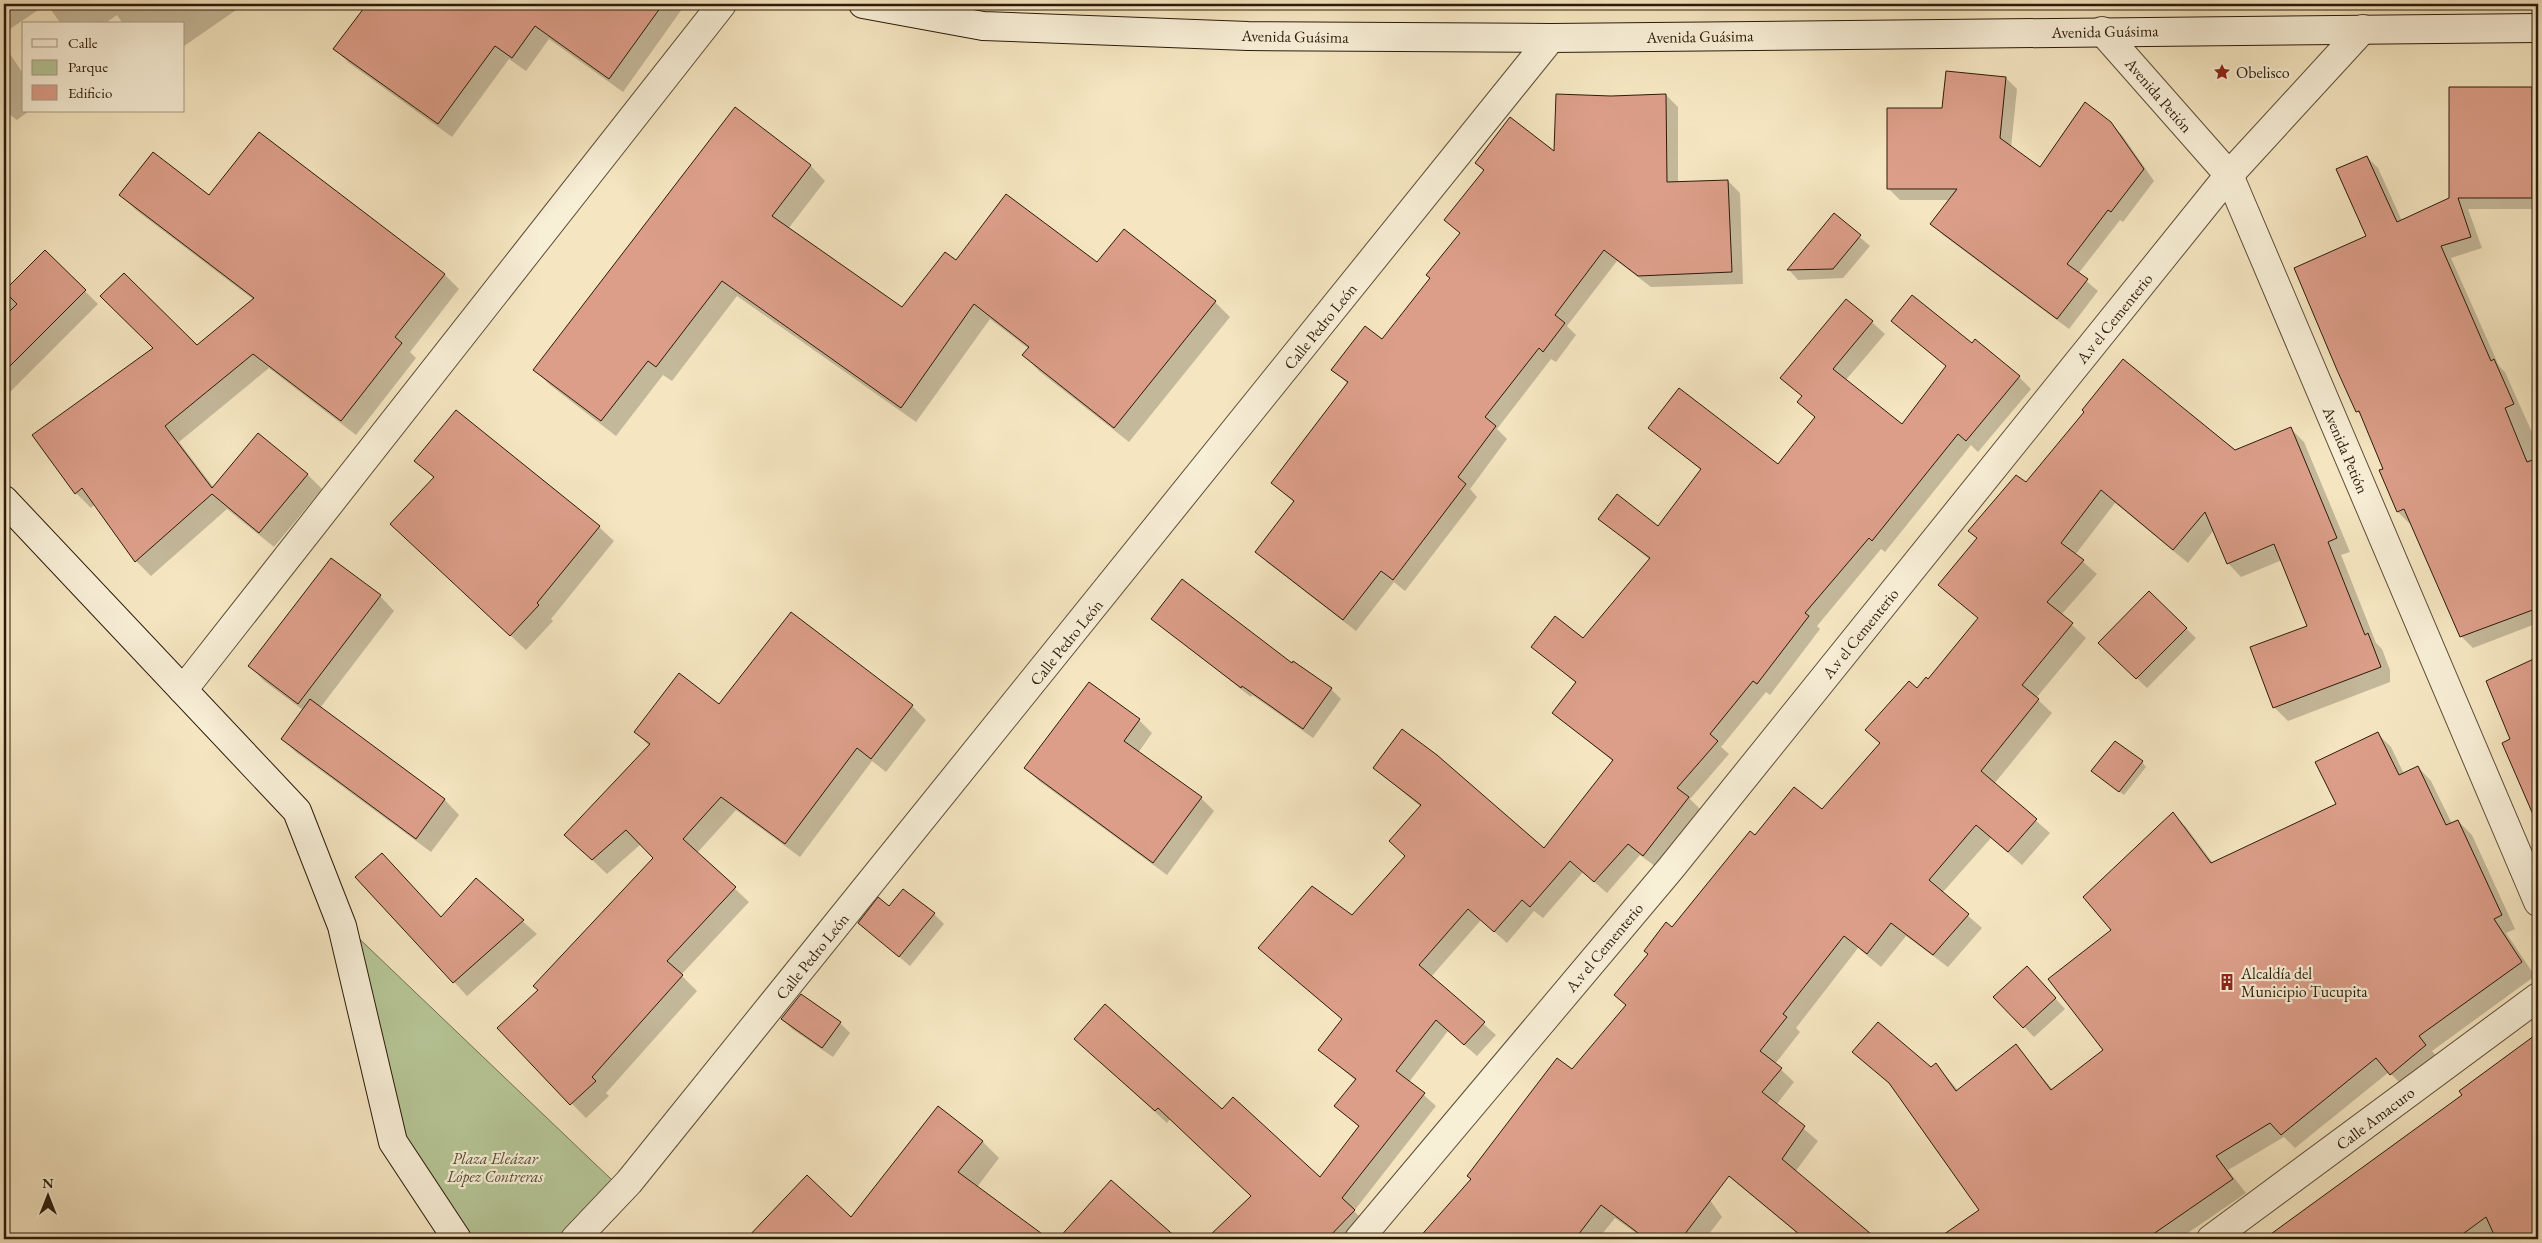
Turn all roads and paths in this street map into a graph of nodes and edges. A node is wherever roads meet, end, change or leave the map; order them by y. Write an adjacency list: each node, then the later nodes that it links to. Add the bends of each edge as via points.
1 (722, 4): 9 (street)
2 (863, 4): 6 (street, Avenida Guásima, via 983,26 1248,36)
3 (2538, 28): 4 (street, Avenida Guásima)
4 (2363, 29): 5 (street, Avenida Guásima); 7 (street, A.v el Cementerio)
5 (2102, 31): 6 (street, Avenida Guásima); 7 (street, Avenida Petión)
6 (1551, 38): 13 (street, Calle Pedro León, via 635,1174)
7 (2229, 176): 10 (street, Avenida Petión); 14 (street, A.v el Cementerio, via 1671,868)
8 (4, 500): 9 (street)
9 (182, 690): 12 (street, via 297,811 342,926 393,1142)
10 (2538, 902)
11 (2538, 997): 15 (street, Calle Amacuro)
12 (457, 1239)
13 (575, 1239)
14 (1359, 1239)
15 (2211, 1239)

